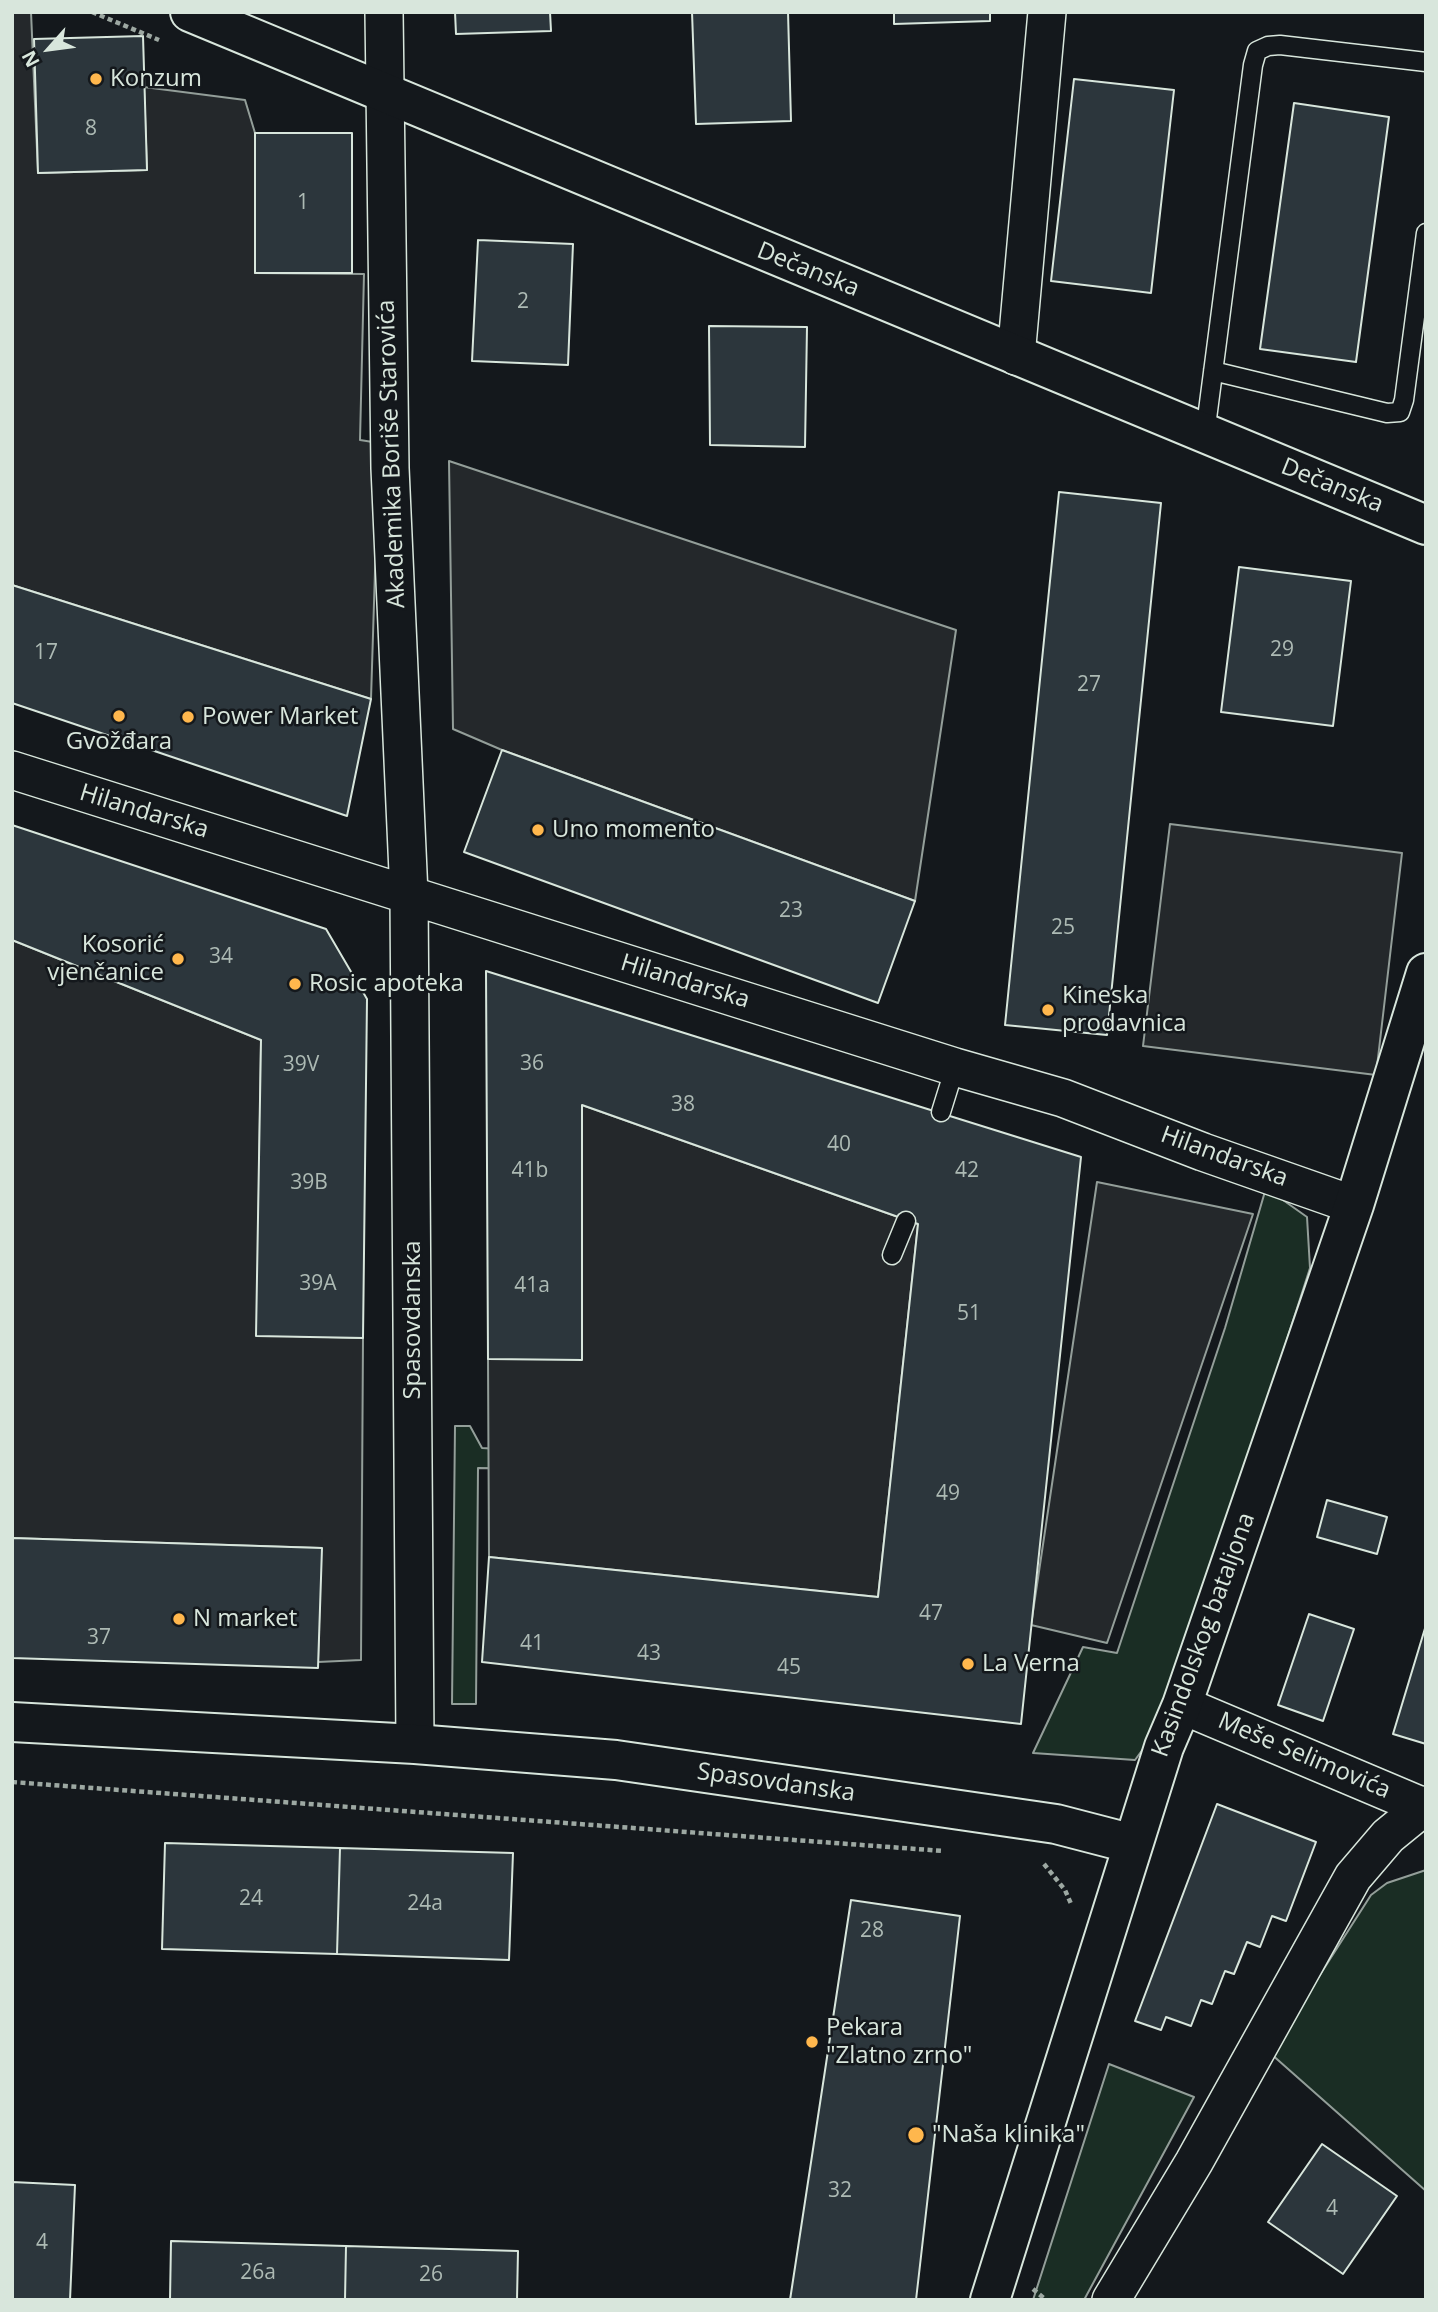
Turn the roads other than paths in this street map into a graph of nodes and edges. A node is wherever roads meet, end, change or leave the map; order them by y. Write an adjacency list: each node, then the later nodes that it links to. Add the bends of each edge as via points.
1 (190, 12): 5 (street, Dečanska)
2 (384, 12): 5 (street, Akademika Boriše Starovića)
3 (1047, 12): 7 (street)
4 (1426, 62): 8 (lane, via 1280,45 1257,51)
5 (385, 96): 7 (street, Dečanska); 12 (street, Akademika Boriše Starovića, via 390,468)
6 (1426, 233): 8 (lane, via 1400,412 1387,413)
7 (1016, 356): 9 (street, Dečanska)
8 (1213, 371): 9 (lane)
9 (1205, 434): 10 (street, Dečanska)
10 (1426, 525)
11 (12, 770): 12 (street, Hilandarska)
12 (409, 895): 14 (street, Hilandarska); 21 (street, Spasovdanska)
13 (1426, 973): 16 (street, Kasindolskog bataljona)
14 (955, 1067): 15 (lane); 16 (street, Hilandarska, via 1063,1098)
15 (941, 1112)
16 (1354, 1205): 19 (street, Kasindolskog bataljona)
17 (906, 1221): 18 (lane)
18 (892, 1255)
19 (1182, 1705): 22 (street, Meše Selimovića); 23 (street, Kasindolskog bataljona)
20 (12, 1722): 21 (street, Spasovdanska)
21 (415, 1744): 23 (street, Spasovdanska, via 615,1760 1056,1824)
22 (1425, 1807): 25 (street, via 1388,1836 1353,1878)
23 (1133, 1844): 24 (street, Kasindolskog bataljona)
24 (989, 2300)
25 (1111, 2300)

